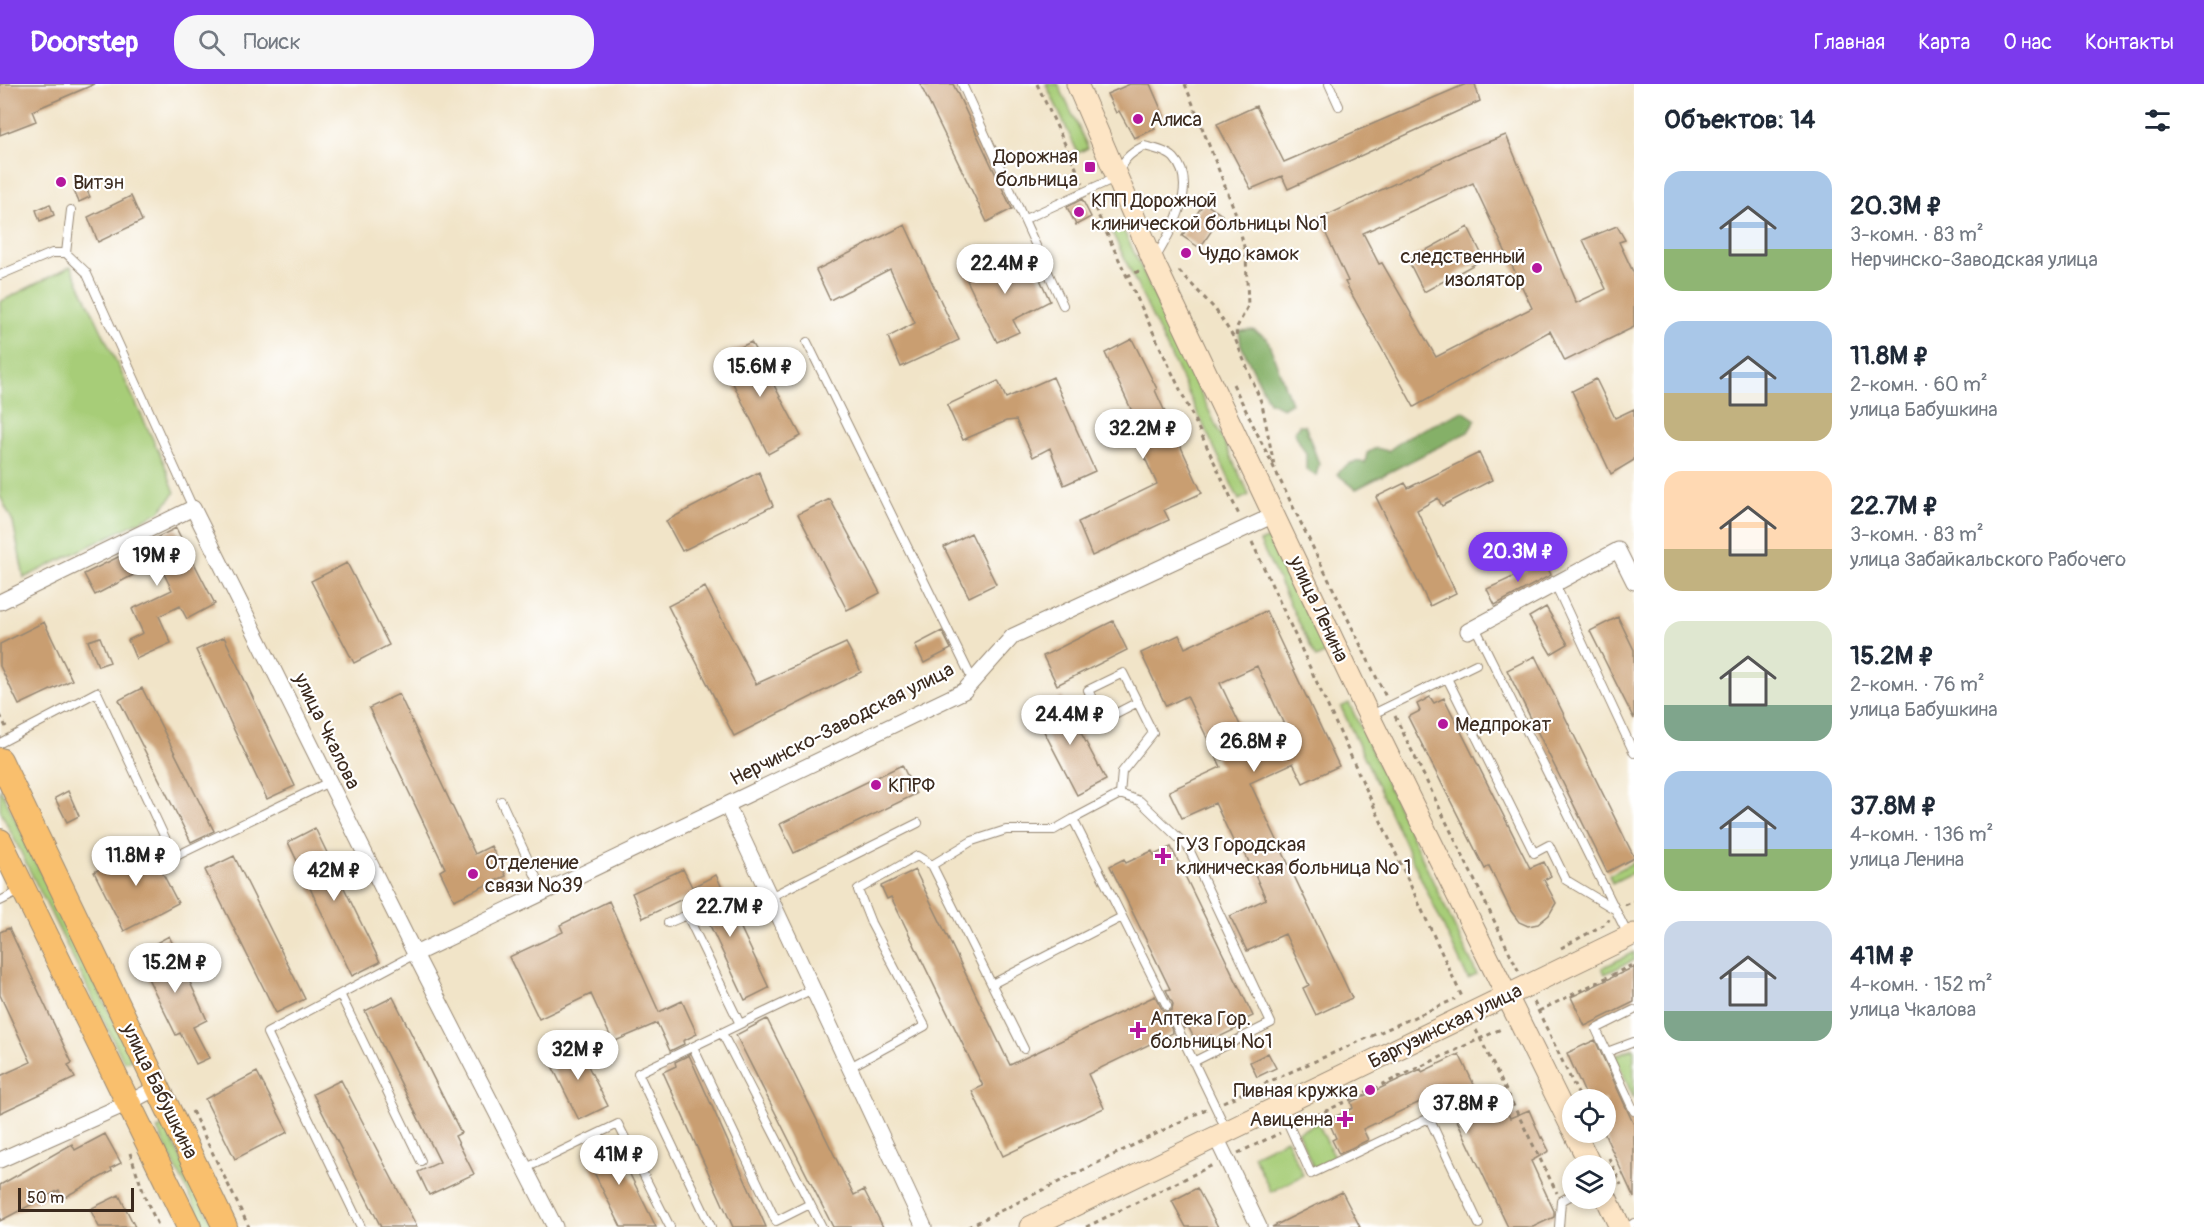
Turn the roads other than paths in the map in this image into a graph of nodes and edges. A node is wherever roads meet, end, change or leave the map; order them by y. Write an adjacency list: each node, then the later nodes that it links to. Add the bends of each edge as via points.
1 (962, 84): 7 (lane)
2 (1077, 84): 5 (main road, улица Ленина)
3 (1329, 84): 4 (lane)
4 (1339, 106)
5 (1117, 177): 7 (lane); 9 (main road, улица Ленина); 9 (lane, via 1129,154 1144,146 1173,158 1183,175 1183,203)
6 (71, 210): 8 (lane)
7 (1025, 219): 11 (lane)
8 (66, 253): 10 (lane, via 52,253); 13 (lane, улица Чкалова, via 86,272)
9 (1153, 261): 14 (main road, улица Ленина)
10 (0, 275)
11 (1063, 305)
12 (807, 342): 21 (lane)
13 (193, 508): 17 (street); 27 (street, улица Чкалова)
14 (1274, 515): 21 (street, Нерчинско-Заводская улица, via 1013,636); 23 (main road, улица Ленина)
15 (1634, 582): 16 (street, via 1618,550)
16 (1555, 584): 18 (street); 25 (lane)
17 (0, 602)
18 (1471, 629): 39 (lane)
19 (1476, 664): 20 (lane)
20 (1447, 678): 23 (lane); 39 (lane, via 1534,853 1549,845 1566,880)
21 (973, 681): 30 (street, Нерчинско-Заводская улица, via 964,691)
22 (1138, 702): 22 (lane, via 1123,673 1088,690 1103,720); 28 (lane, via 1153,733 1122,772)
23 (1370, 716): 46 (main road, улица Ленина)
24 (0, 743): 27 (lane, via 97,692 174,857)
25 (1634, 753)
26 (0, 760): 59 (main road, улица Бабушкина)
27 (329, 782): 43 (street, улица Чкалова)
28 (1120, 794): 31 (lane); 57 (lane, via 1140,801 1188,847 1271,1023)
29 (501, 801): 36 (lane)
30 (727, 805): 36 (street, Нерчинско-Заводская улица); 37 (street)
31 (1073, 819): 34 (lane, via 1054,830 1006,830 972,841); 40 (lane)
32 (918, 823): 37 (lane)
33 (1, 847): 35 (main road, улица Бабушкина)
34 (932, 865): 44 (lane); 58 (lane, via 917,856 858,890 925,1026)
35 (24, 889): 38 (lane); 61 (main road, улица Бабушкина)
36 (543, 892): 43 (street, Нерчинско-Заводская улица)
37 (770, 897): 45 (street)
38 (0, 901)
39 (1616, 910): 42 (lane)
40 (1122, 917): 44 (lane); 48 (lane)
41 (668, 923): 51 (lane, via 687,915)
42 (1631, 935): 46 (main road, Баргузинская улица)
43 (415, 954): 47 (lane); 69 (street, улица Чкалова)
44 (992, 984): 55 (lane)
45 (813, 988): 51 (lane); 58 (street)
46 (1503, 988): 60 (main road, улица Ленина, via 1529,1016); 62 (main road, Баргузинская улица)
47 (340, 994): 68 (lane); 77 (lane, via 267,1033)
48 (1167, 1006)
49 (1634, 1010): 56 (lane, via 1596,1029)
50 (1174, 1021): 57 (lane)
51 (740, 1024): 52 (lane)
52 (722, 1033): 54 (lane); 72 (lane)
53 (1634, 1042): 56 (lane)
54 (693, 1047): 72 (lane, via 776,1221); 80 (lane, via 638,1073)
55 (1024, 1049)
56 (1607, 1052): 63 (lane)
57 (1193, 1062): 64 (lane, via 1215,1105)
58 (850, 1068): 82 (street)
59 (158, 1087): 61 (street); 76 (main road, улица Бабушкина)
60 (1562, 1102)
61 (128, 1103): 67 (street); 75 (main road, улица Бабушкина)
62 (1280, 1107): 64 (main road, Баргузинская улица); 74 (lane, via 1311,1174 1429,1118)
63 (1634, 1111)
64 (1221, 1134): 83 (main road, Баргузинская улица); 84 (street, via 1226,1159)
65 (1584, 1143): 66 (main road)
66 (1594, 1155)
67 (0, 1160)
68 (421, 1161)
69 (524, 1169): 78 (street, улица Чкалова); 79 (lane, via 618,1124)
70 (1616, 1200): 86 (main road)
71 (1562, 1201): 85 (lane)
72 (810, 1204): 81 (lane)
73 (1634, 1223): 87 (lane)
74 (1479, 1224)
75 (189, 1227)
76 (225, 1227)
77 (361, 1227)
78 (555, 1227)
79 (670, 1227)
80 (711, 1227)
81 (822, 1227)
82 (924, 1227)
83 (1029, 1227)
84 (1259, 1227)
85 (1559, 1227)
86 (1620, 1227)
87 (1628, 1227)

